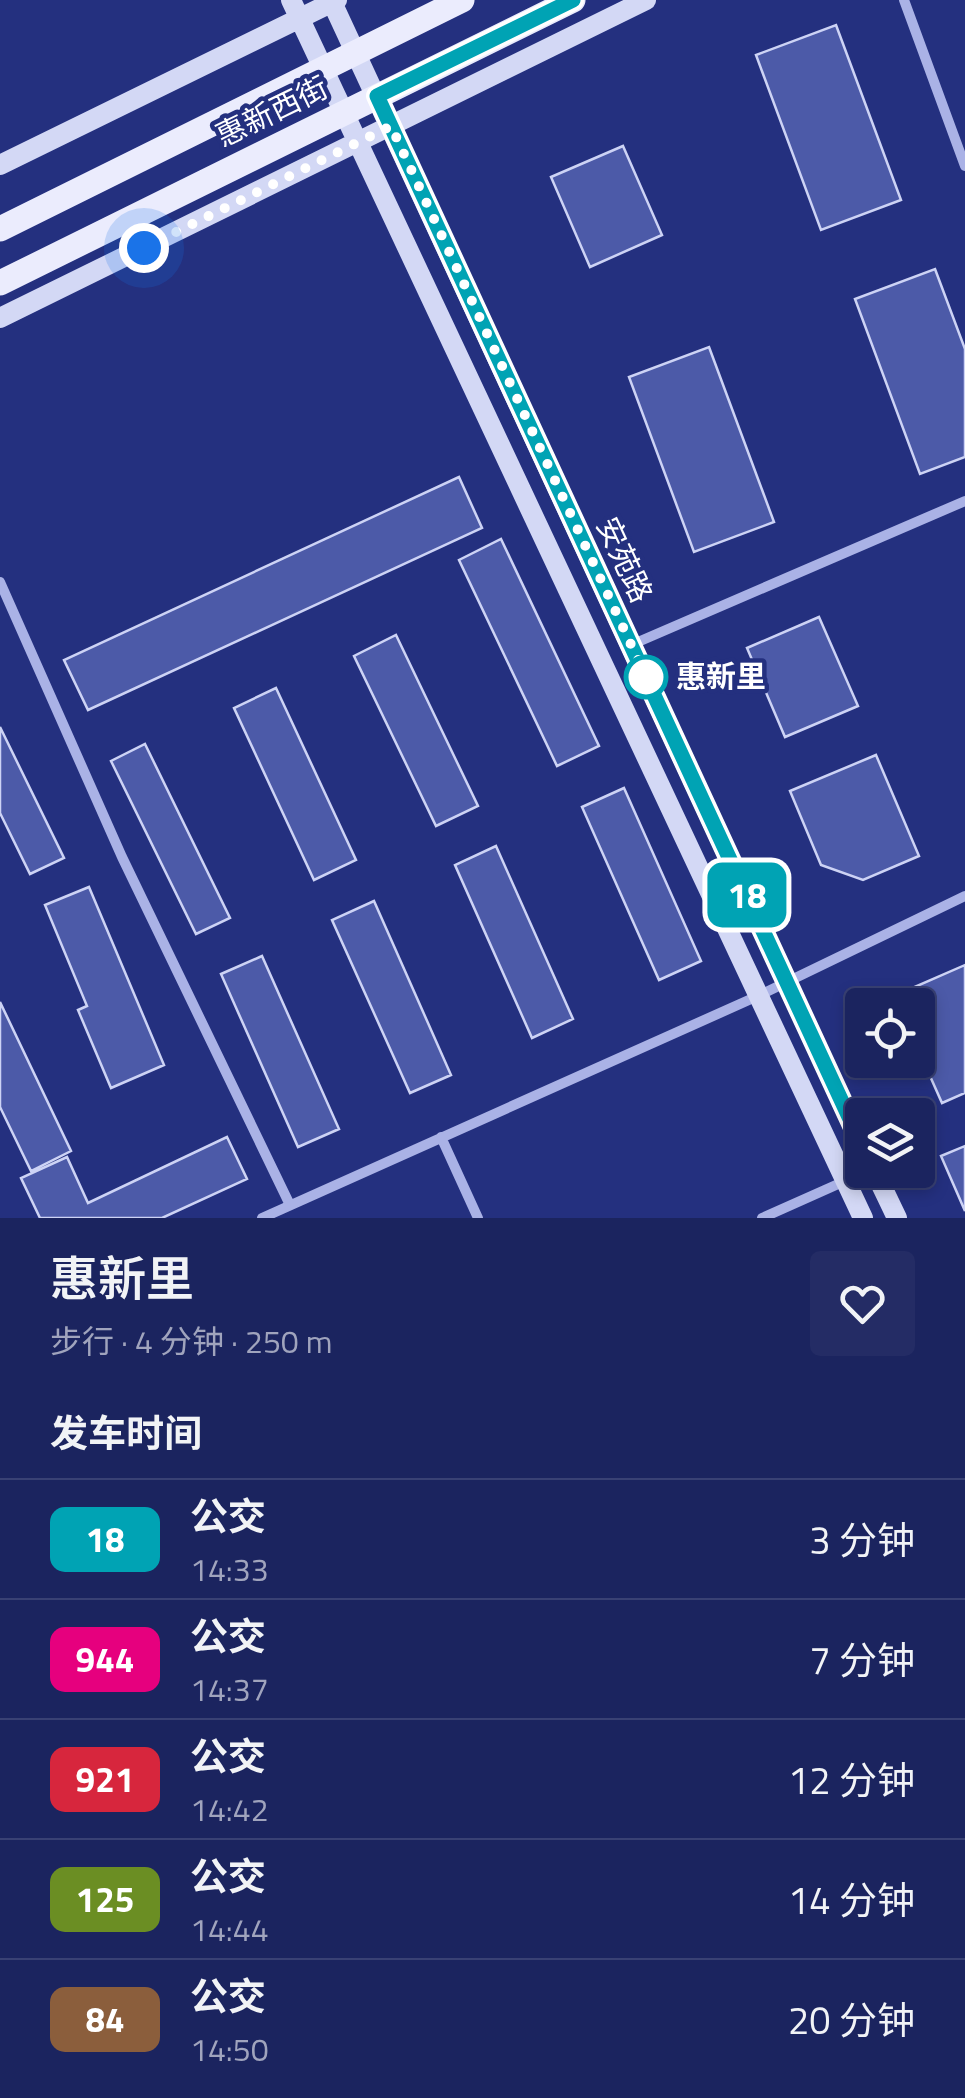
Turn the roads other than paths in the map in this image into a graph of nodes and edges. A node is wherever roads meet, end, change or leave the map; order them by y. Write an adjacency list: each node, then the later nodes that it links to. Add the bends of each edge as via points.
1 (462, 0): 7 (main road, 惠新西街)
2 (573, 0): 9 (main road, 惠新西街)
3 (646, 0): 11 (main road)
4 (904, 0): 14 (street)
5 (333, 1): 6 (main road); 7 (main road, 安苑路)
6 (295, 9): 8 (main road); 13 (main road)
7 (357, 52): 8 (main road, 惠新西街); 9 (main road, 安苑路)
8 (324, 68): 10 (main road); 15 (main road, 惠新西街)
9 (377, 96): 10 (main road, 惠新西街); 11 (main road, 安苑路)
10 (344, 112): 12 (main road); 16 (main road, 惠新西街)
11 (391, 126): 12 (main road); 20 (main road, 安苑路)
12 (359, 142): 17 (main road); 23 (main road)
13 (0, 165)
14 (965, 166)
15 (0, 229)
16 (0, 283)
17 (0, 318)
18 (965, 501): 20 (street)
19 (0, 582): 30 (street, via 122,856)
20 (631, 645): 22 (main road, 安苑路)
21 (965, 896): 22 (street)
22 (787, 982): 23 (street); 24 (main road, 安苑路)
23 (760, 994): 25 (street); 26 (main road)
24 (845, 1108)
25 (441, 1138): 30 (street); 32 (street)
26 (845, 1179)
27 (845, 1181): 33 (street)
28 (849, 1188): 34 (main road)
29 (882, 1188): 35 (main road)
30 (290, 1205): 31 (street)
31 (262, 1218)
32 (478, 1218)
33 (762, 1218)
34 (863, 1218)
35 (896, 1218)

